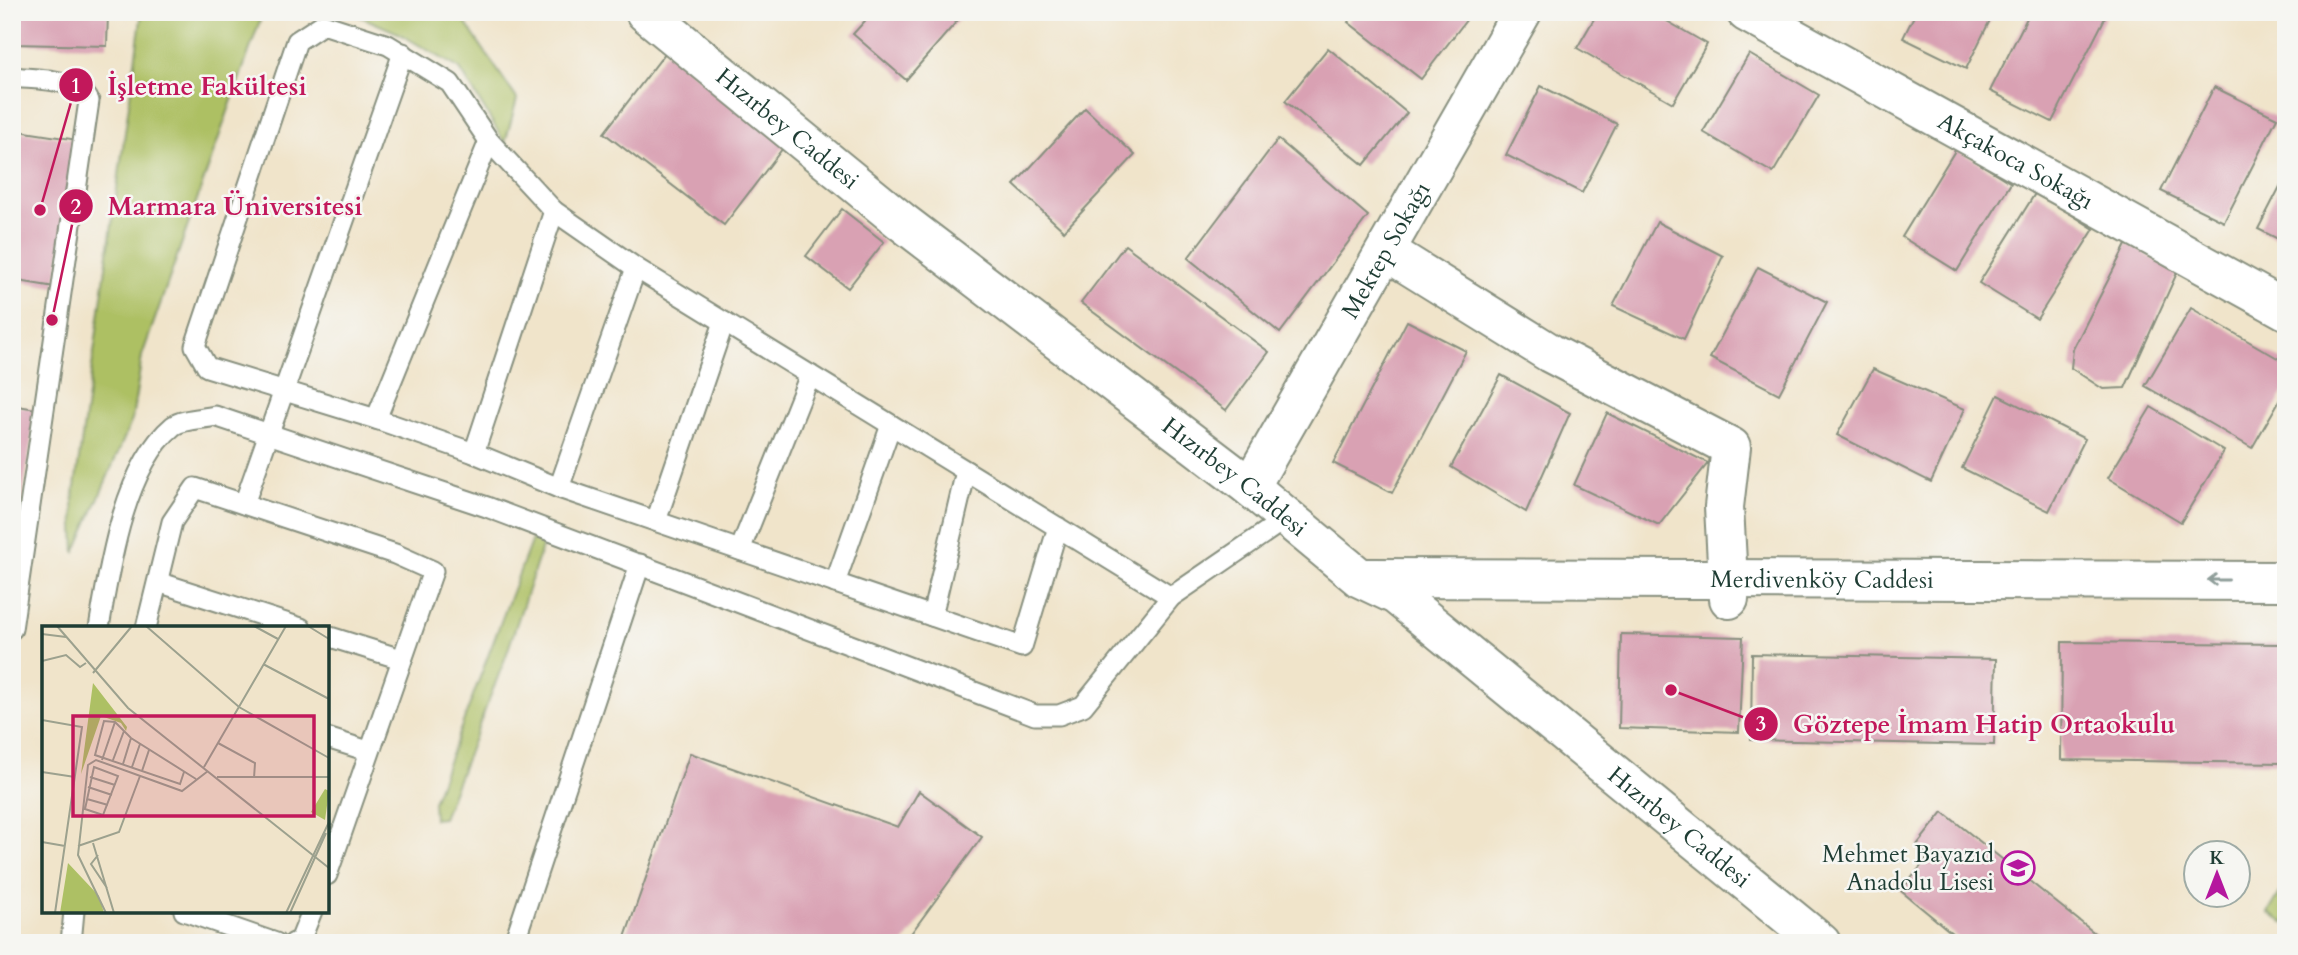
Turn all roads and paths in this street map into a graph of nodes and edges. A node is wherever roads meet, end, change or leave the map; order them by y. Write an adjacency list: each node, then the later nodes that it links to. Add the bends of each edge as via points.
1 (645, 12): 19 (street, Hızırbey Caddesi, via 901,221)
2 (1522, 12): 8 (street, Mektep Sokağı)
3 (1746, 12): 10 (street, Akçakoca Sokağı)
4 (403, 53): 6 (lane, via 450,83); 13 (lane); 13 (lane, via 323,24 297,41 195,346 206,368)
5 (12, 77): 27 (lane, via 71,85 84,91 89,101)
6 (489, 141): 7 (lane); 14 (lane)
7 (554, 211): 9 (lane); 17 (lane)
8 (1386, 251): 19 (street, Mektep Sokağı); 32 (street, via 1550,353 1731,447 1724,507)
9 (636, 268): 11 (lane); 20 (lane)
10 (2286, 310)
11 (724, 322): 12 (lane); 23 (lane)
12 (810, 375): 15 (lane); 25 (lane)
13 (284, 390): 14 (lane); 16 (lane)
14 (376, 419): 17 (lane)
15 (891, 425): 18 (lane); 31 (lane)
16 (269, 434): 21 (lane); 26 (lane, via 487,507); 37 (lane, via 215,416 174,425 142,465 120,527)
17 (474, 453): 20 (lane)
18 (966, 471): 24 (lane); 36 (lane)
19 (1250, 487): 22 (street, Hızırbey Caddesi)
20 (559, 488): 23 (lane)
21 (244, 504): 30 (lane, via 195,488 172,522); 42 (lane, via 433,570)
22 (1285, 519): 28 (street, Hızırbey Caddesi); 34 (lane)
23 (656, 521): 25 (lane)
24 (1058, 527): 34 (lane); 36 (lane, via 1022,647)
25 (740, 550): 31 (lane)
26 (640, 565): 34 (lane, via 1035,715 1059,715 1083,706); 52 (lane)
27 (16, 578): 40 (lane)
28 (1360, 578): 32 (street, Merdivenköy Caddesi); 33 (street, Hızırbey Caddesi)
29 (2286, 581): 32 (street, Merdivenköy Caddesi, one-way to 32)
30 (158, 582): 38 (lane); 39 (lane)
31 (835, 583): 36 (lane)
32 (1728, 588): 33 (street); 35 (street)
33 (1396, 595): 53 (street, Hızırbey Caddesi)
34 (1171, 597)
35 (2286, 607)
36 (932, 616)
37 (99, 626)
38 (147, 626)
39 (296, 626)
40 (12, 629)
41 (329, 637): 42 (lane)
42 (401, 659): 44 (lane)
43 (329, 739): 44 (lane)
44 (368, 751): 45 (lane)
45 (332, 849)
46 (74, 913): 49 (lane)
47 (190, 913): 50 (lane)
48 (311, 913): 51 (lane, via 300,941)
49 (71, 943)
50 (276, 943)
51 (294, 943)
52 (514, 943)
53 (1821, 943)

